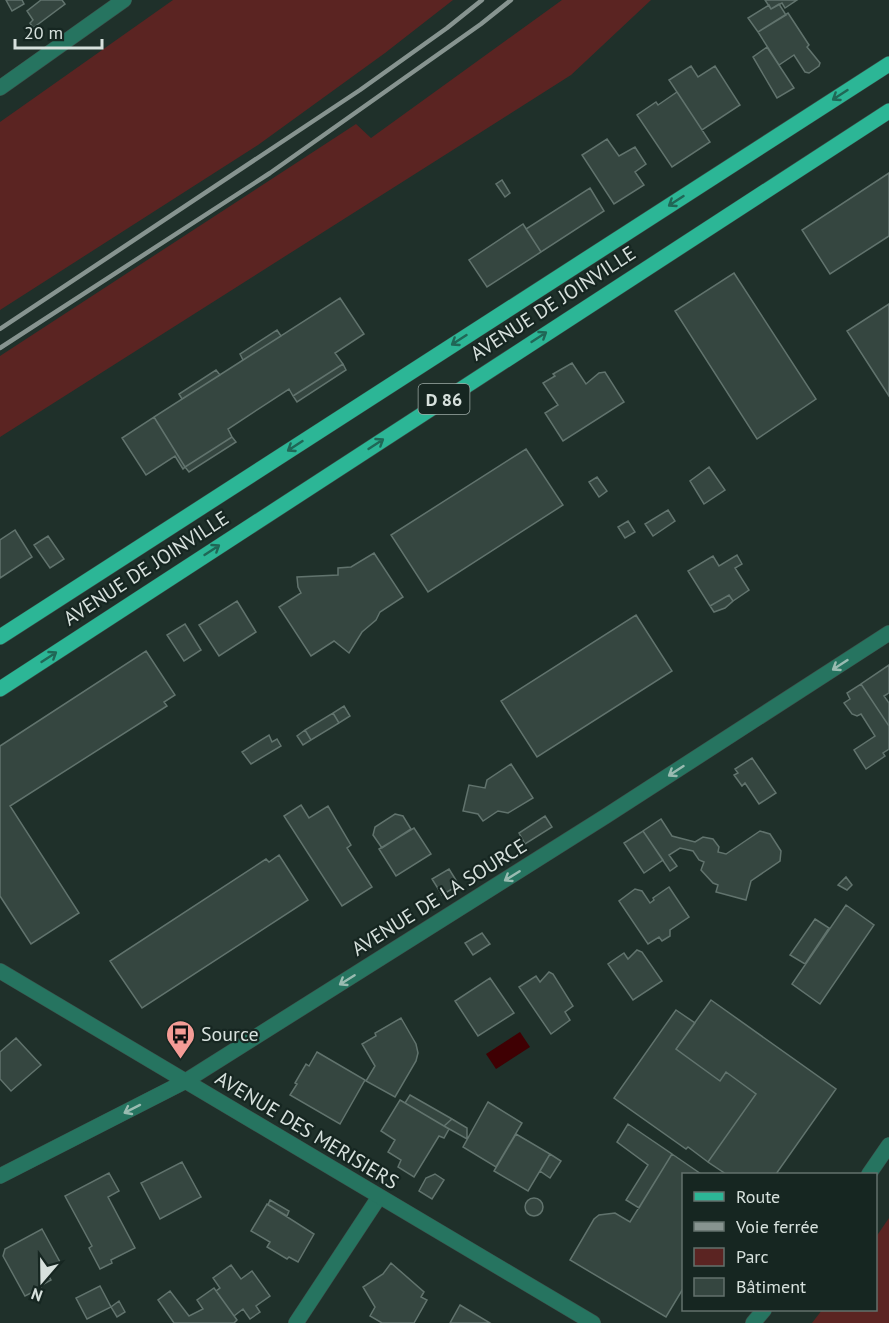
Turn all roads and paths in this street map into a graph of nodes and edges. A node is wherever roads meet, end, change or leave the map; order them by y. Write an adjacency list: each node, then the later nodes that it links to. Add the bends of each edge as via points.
1 (124, 0): 3 (street)
2 (889, 64): 6 (main road, AVENUE DE JOINVILLE / D 86, one-way to 6)
3 (0, 88)
4 (889, 111): 7 (main road, AVENUE DE JOINVILLE / D 86, one-way to 4)
5 (889, 633): 9 (street, AVENUE DE LA SOURCE, one-way to 9)
6 (0, 637)
7 (0, 689)
8 (0, 971): 9 (street, AVENUE DES MERISIERS)
9 (184, 1082): 12 (street, AVENUE DE LA SOURCE, one-way to 12); 13 (street, AVENUE DES MERISIERS)
10 (889, 1145): 11 (street)
11 (871, 1173)
12 (0, 1176)
13 (379, 1197): 15 (street); 16 (street, AVENUE DES MERISIERS)
14 (763, 1311): 17 (street)
15 (296, 1323)
16 (593, 1323)
17 (753, 1323)

